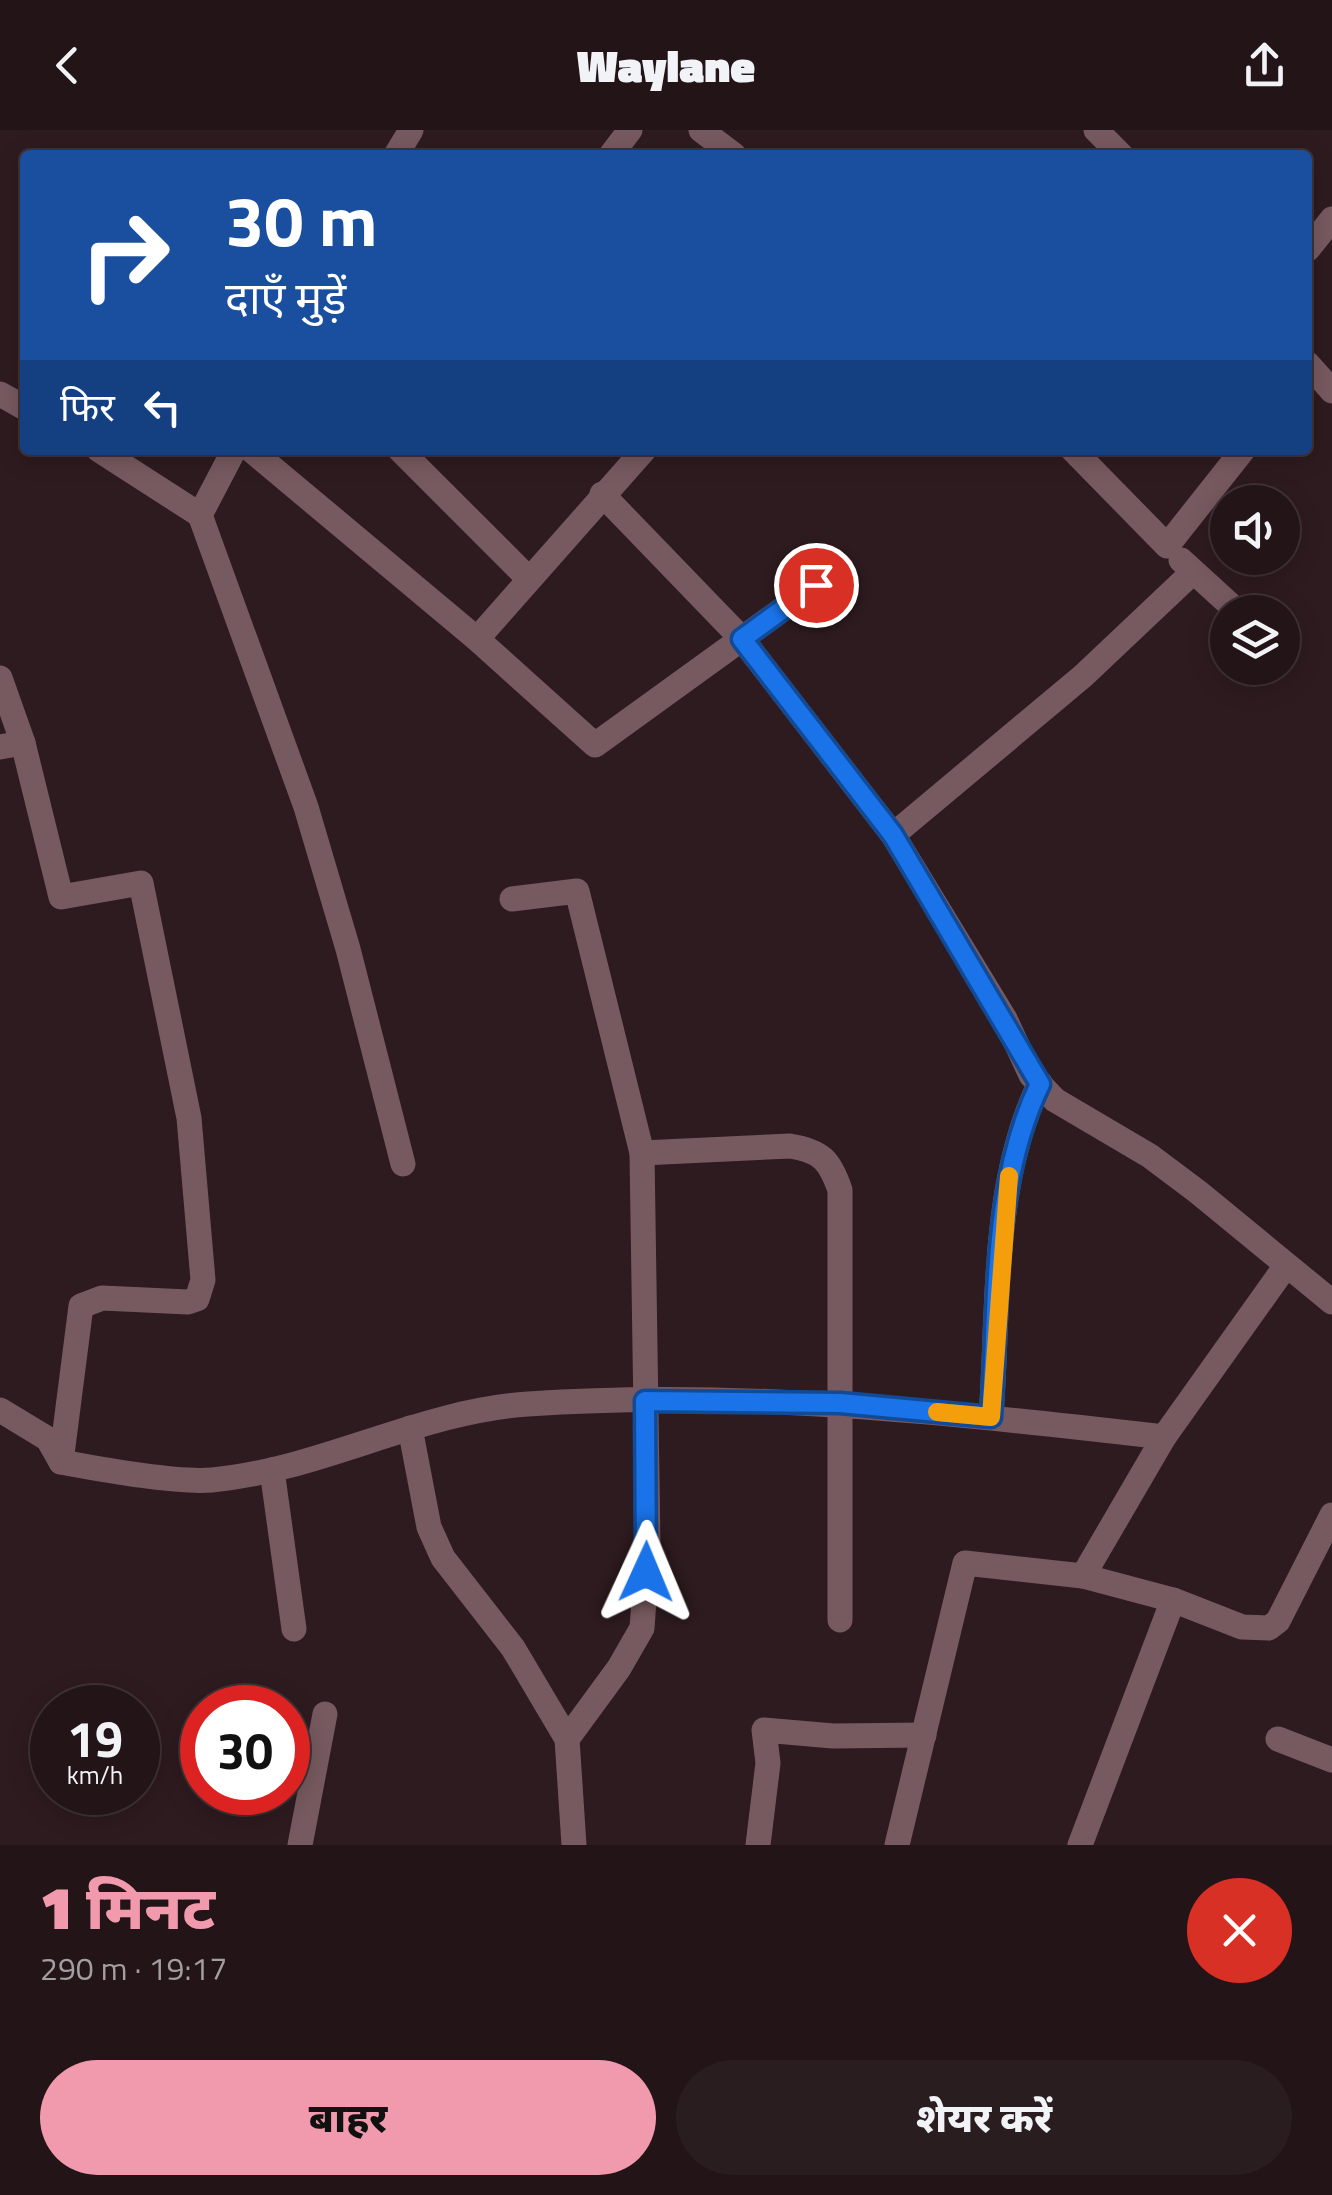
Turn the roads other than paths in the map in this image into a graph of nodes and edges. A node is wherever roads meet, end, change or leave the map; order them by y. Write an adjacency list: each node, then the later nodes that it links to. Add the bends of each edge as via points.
1 (630, 130): 4 (street)
2 (702, 130): 5 (street)
3 (1096, 130): 6 (street)
4 (615, 150)
5 (728, 150)
6 (1116, 150)
7 (1332, 219): 8 (street)
8 (1312, 244)
9 (1312, 370): 10 (street)
10 (1332, 392)
11 (108, 455): 19 (street)
12 (231, 455): 19 (street)
13 (257, 455): 25 (street)
14 (405, 455): 23 (street)
15 (639, 455): 18 (street)
16 (1078, 455): 20 (street)
17 (1239, 455): 20 (street)
18 (602, 494): 23 (street); 26 (street)
19 (200, 515): 33 (street, via 306,806)
20 (1167, 546): 22 (street)
21 (842, 566): 26 (street)
22 (1193, 572): 24 (street); 29 (street, via 1084,676)
23 (529, 580): 25 (street)
24 (1219, 595)
25 (478, 639): 26 (street, via 594,745)
26 (742, 639): 29 (street)
27 (0, 678): 28 (street)
28 (12, 745): 42 (street, via 62,897 141,882 189,1118 203,1280 188,1302 102,1298 81,1306)
29 (893, 835): 31 (street)
30 (512, 899): 32 (street, via 577,892)
31 (1040, 1084): 34 (street, via 1166,1168); 39 (street, via 1007,1186)
32 (642, 1154): 36 (street); 37 (street, via 790,1146 830,1160 840,1190)
33 (402, 1164)
34 (1285, 1267): 35 (street); 41 (street)
35 (1332, 1302)
36 (645, 1401): 37 (street); 40 (street, via 523,1404); 52 (street, via 642,1628)
37 (840, 1403): 39 (street); 48 (street)
38 (0, 1410): 42 (street, via 48,1439)
39 (991, 1417): 41 (street)
40 (410, 1428): 43 (street); 52 (street, via 429,1527 443,1558 513,1648)
41 (1164, 1437): 46 (street)
42 (61, 1462): 43 (street, via 208,1480)
43 (272, 1470): 49 (street)
44 (1332, 1515): 45 (street)
45 (1325, 1548): 47 (street, via 1269,1628 1242,1626)
46 (1083, 1576): 47 (street); 51 (street, via 965,1563)
47 (1173, 1600): 59 (street)
48 (840, 1620)
49 (294, 1629)
50 (325, 1714): 55 (street)
51 (924, 1735): 57 (street, via 764,1730 768,1763); 58 (street)
52 (568, 1738): 56 (street)
53 (1278, 1738): 54 (street)
54 (1332, 1760)
55 (300, 1845)
56 (574, 1845)
57 (758, 1845)
58 (897, 1845)
59 (1080, 1845)

